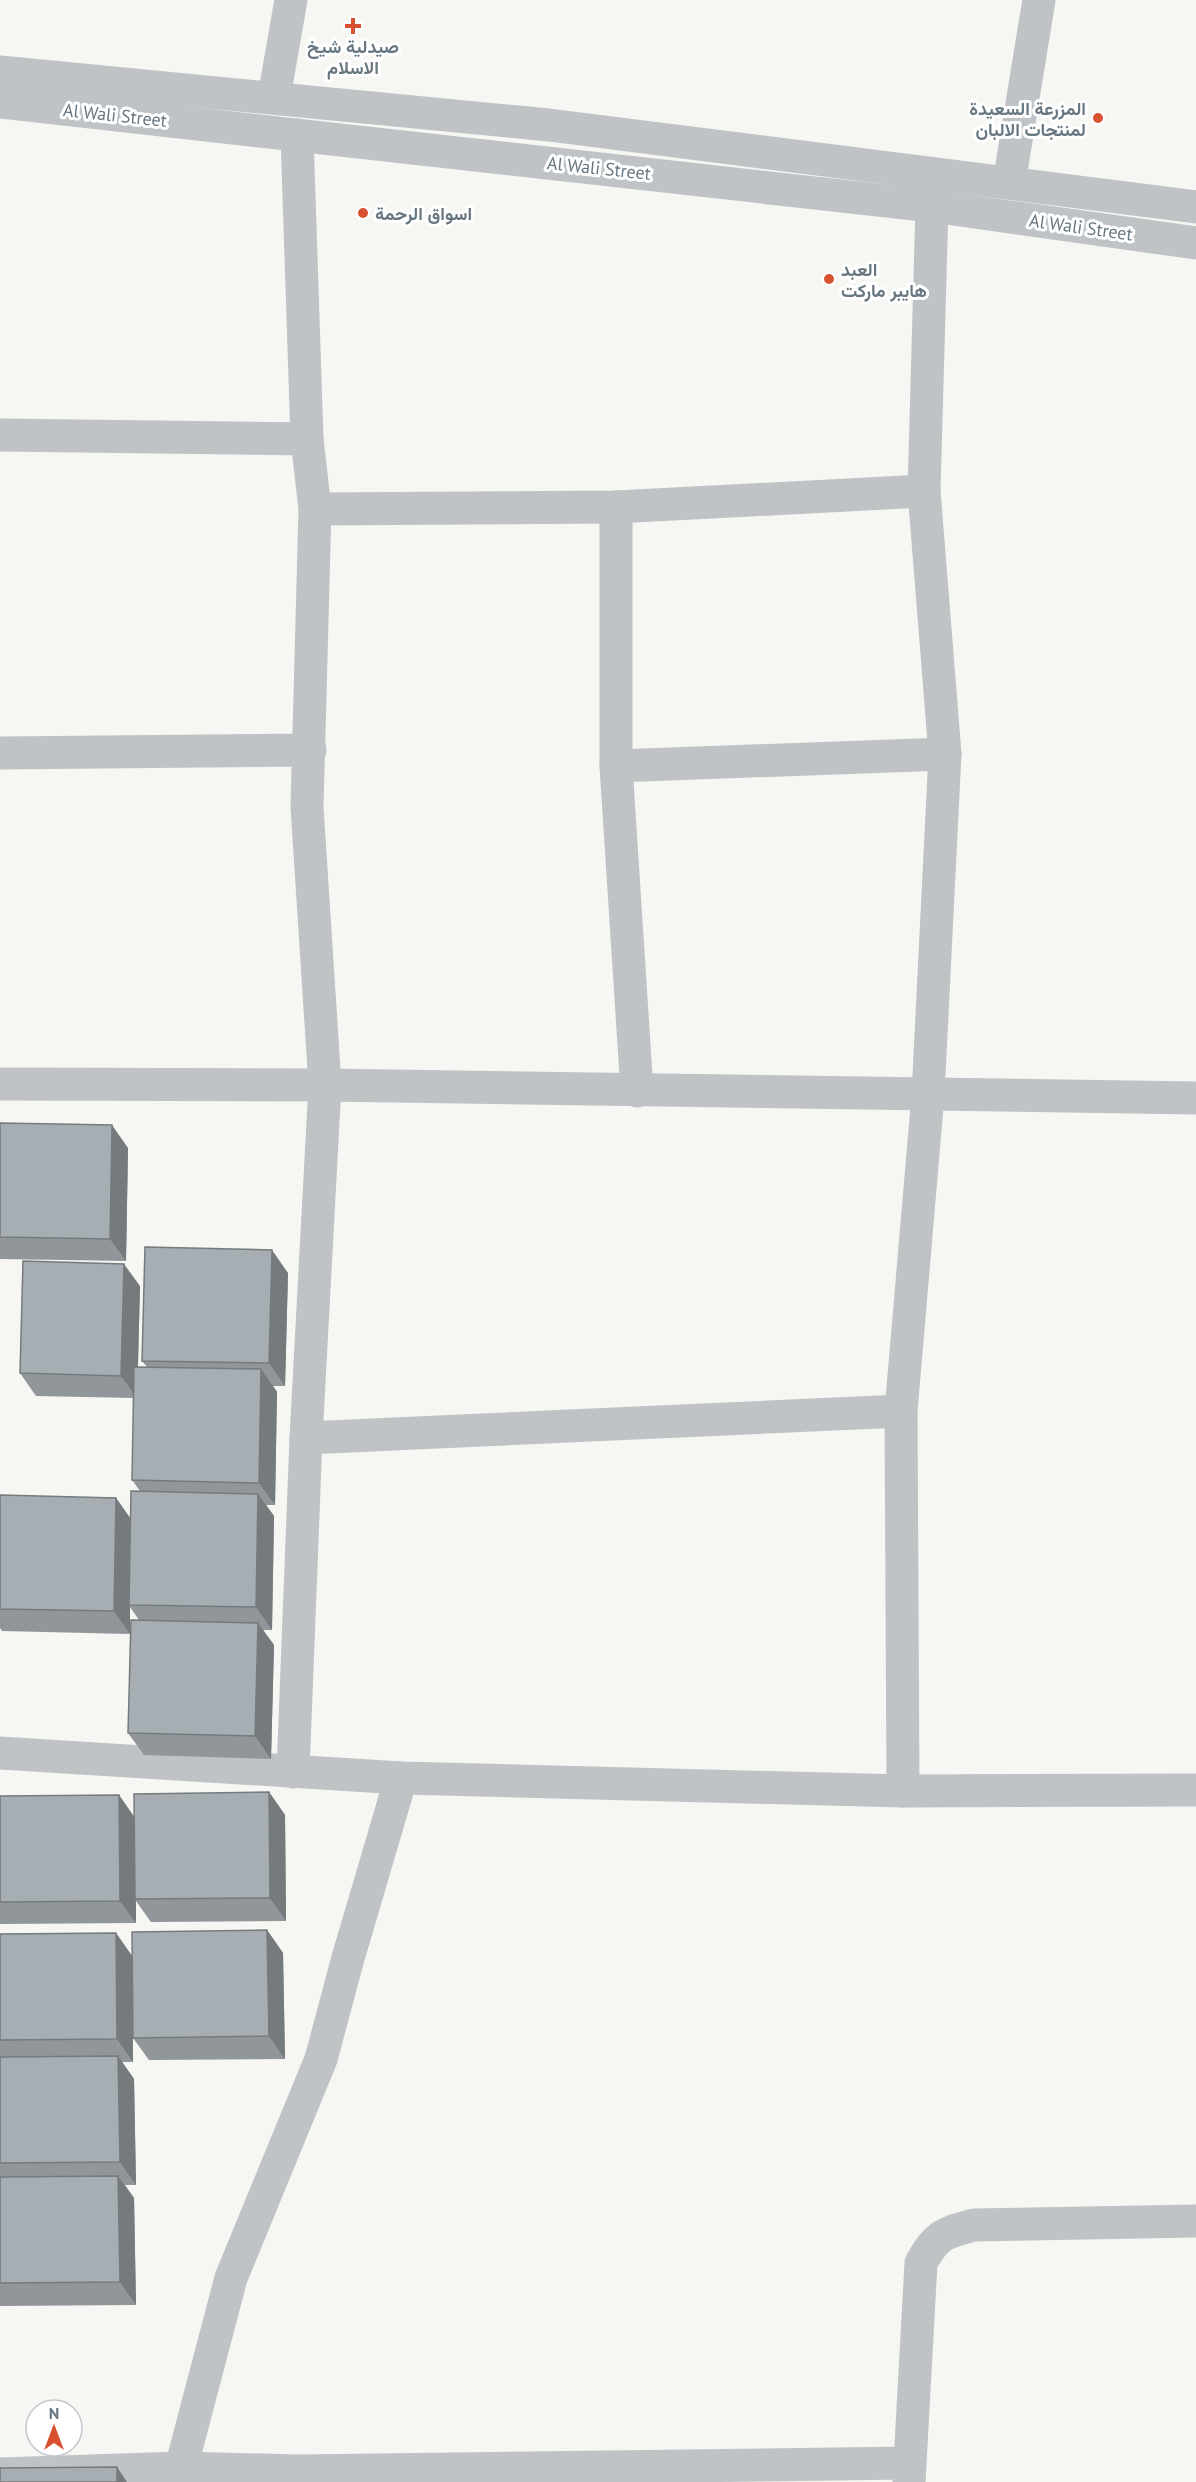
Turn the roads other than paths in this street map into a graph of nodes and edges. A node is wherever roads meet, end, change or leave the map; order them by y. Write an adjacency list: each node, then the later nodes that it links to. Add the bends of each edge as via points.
1 (291, 0): 4 (street)
2 (1039, 0): 7 (street)
3 (0, 72): 4 (street, Al Wali Street)
4 (274, 97): 7 (street, Al Wali Street, via 549,125)
5 (0, 102): 6 (street, Al Wali Street)
6 (297, 135): 8 (street, Al Wali Street); 12 (street)
7 (1009, 183): 9 (street, Al Wali Street)
8 (932, 206): 10 (street, Al Wali Street); 13 (street)
9 (1196, 207)
10 (1196, 243)
11 (0, 435): 12 (street)
12 (307, 439): 15 (street)
13 (924, 490): 14 (street); 18 (street)
14 (616, 507): 15 (street); 19 (street)
15 (315, 509): 16 (street)
16 (310, 750): 17 (street); 21 (street, via 307,807)
17 (0, 753)
18 (945, 754): 19 (street); 23 (street)
19 (616, 765): 22 (street)
20 (0, 1084): 21 (street)
21 (325, 1085): 22 (street); 26 (street)
22 (637, 1091): 23 (street)
23 (928, 1095): 24 (street); 25 (street)
24 (1196, 1098)
25 (901, 1411): 26 (street); 31 (street)
26 (306, 1438): 28 (street)
27 (0, 1753): 28 (street)
28 (293, 1772): 29 (street)
29 (401, 1778): 31 (street); 33 (street, via 321,2059 231,2278)
30 (1196, 1790): 31 (street)
31 (903, 1791)
32 (1196, 2221): 34 (street, via 974,2224 950,2231 932,2243 921,2263)
33 (181, 2468): 35 (street); 36 (street)
34 (909, 2473): 36 (street)
35 (0, 2474)
36 (298, 2476)

